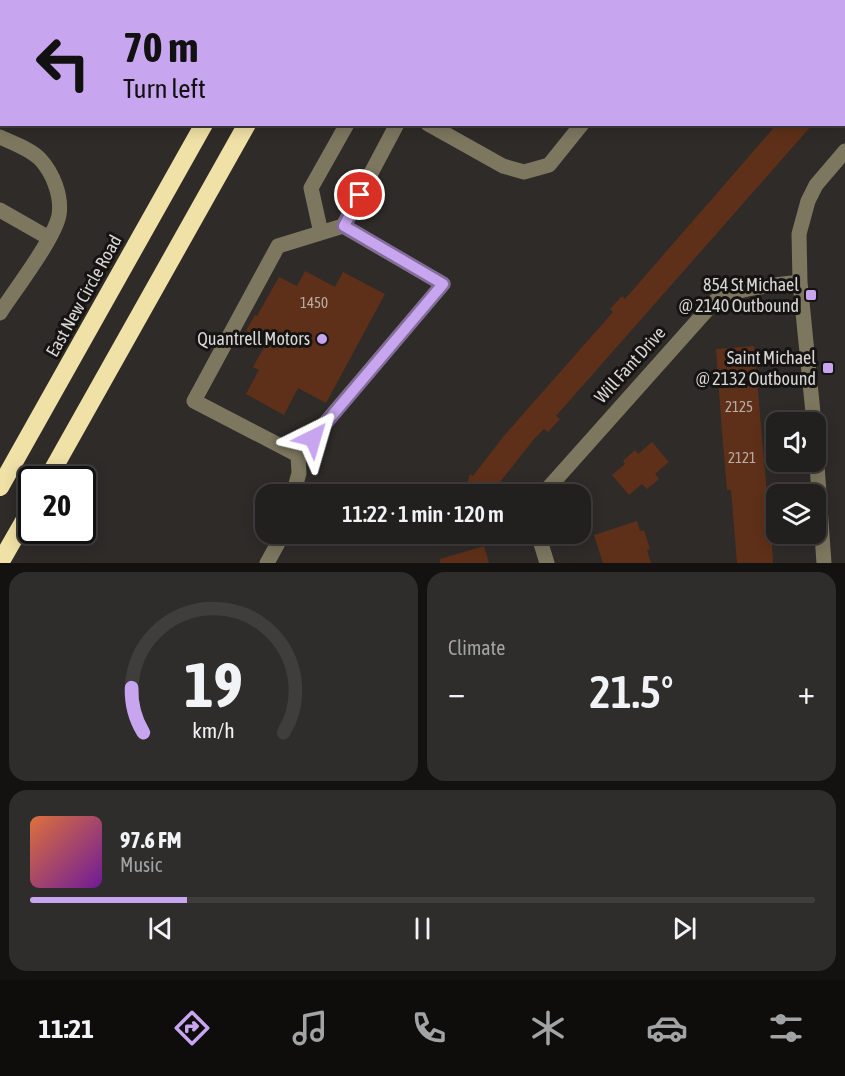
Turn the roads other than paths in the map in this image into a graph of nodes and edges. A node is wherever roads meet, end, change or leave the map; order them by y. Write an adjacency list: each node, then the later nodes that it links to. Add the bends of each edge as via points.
1 (203, 126): 21 (highway, East New Circle Road)
2 (246, 126): 17 (highway)
3 (346, 126): 11 (street, via 311,188)
4 (396, 126): 10 (street)
5 (435, 126): 6 (street, via 503,166 524,172 549,165)
6 (580, 126)
7 (0, 136): 12 (street, via 40,159 54,182 59,213)
8 (845, 151): 13 (street, via 816,185 803,214)
9 (0, 210): 12 (street)
10 (344, 226): 11 (street); 16 (street, via 443,284)
11 (321, 233): 16 (street, via 278,246 194,401)
12 (49, 238): 14 (street)
13 (800, 282): 15 (street); 20 (street, Will Fant Drive, via 740,290 715,301)
14 (0, 313)
15 (813, 412)
16 (298, 455): 19 (street)
17 (55, 466)
18 (818, 472): 28 (street)
19 (296, 484)
20 (552, 484)
21 (0, 487)
22 (18, 531): 25 (highway)
23 (277, 544): 26 (street)
24 (541, 544): 27 (street)
25 (0, 562)
26 (267, 563)
27 (546, 563)
28 (824, 563)

